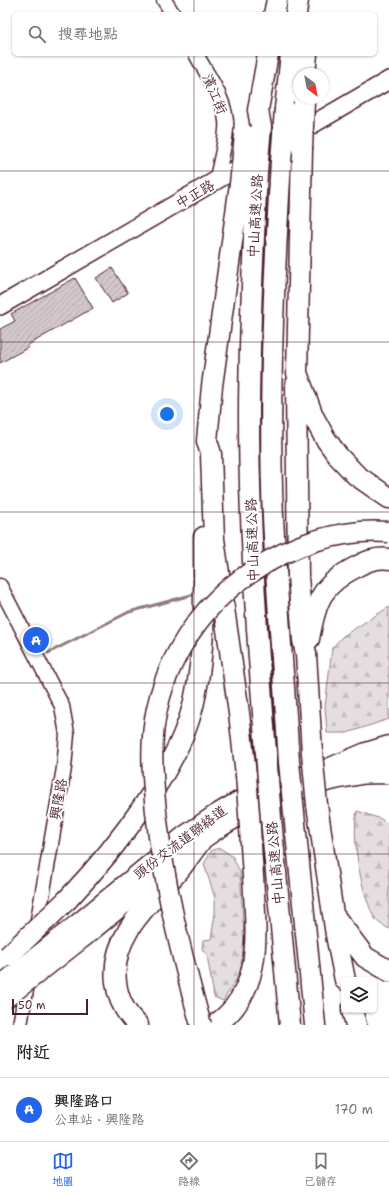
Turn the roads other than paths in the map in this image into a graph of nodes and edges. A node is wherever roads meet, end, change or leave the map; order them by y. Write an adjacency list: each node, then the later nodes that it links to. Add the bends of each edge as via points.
1 (164, 0): 5 (street)
2 (277, 0): 6 (highway)
3 (298, 0): 7 (highway)
4 (311, 0): 8 (highway)
5 (172, 12)
6 (274, 12)
7 (296, 12)
8 (310, 12)
9 (197, 56): 17 (street, 濱江街, via 216,90 227,122)
10 (268, 56): 16 (highway, 中山高速公路)
11 (291, 56): 43 (highway, 中山高速公路, bridge, via 284,109 273,304 273,517 289,762)
12 (307, 56): 13 (highway)
13 (306, 68)
14 (389, 80): 17 (main road, 中正路)
15 (304, 104): 19 (highway, bridge)
16 (258, 110): 20 (highway, bridge, via 245,135); 42 (highway, 中山高速公路, bridge, via 261,127 250,334 249,418 254,595 270,818)
17 (216, 182): 18 (main road, 中正路)
18 (0, 306)
19 (297, 373): 21 (highway, via 313,416 338,456 356,476); 25 (highway, via 298,576)
20 (207, 441): 33 (highway, bridge, via 204,471 204,598 201,654 195,698 185,730 171,760 142,808 91,874); 41 (highway, bridge, via 211,454 214,539 238,698 246,775 257,934 255,956 246,989 239,1003)
21 (389, 498)
22 (389, 532): 40 (highway, bridge, via 334,536 311,542 265,563 239,580 206,612 188,634 167,676 152,740 153,784 169,903)
23 (389, 559): 25 (highway, via 364,562 329,584 319,599 313,617)
24 (0, 586): 38 (street, 興隆路, via 62,706 67,734 64,768)
25 (306, 654): 31 (highway, bridge, via 317,805)
26 (389, 746): 28 (highway)
27 (389, 758): 28 (main road, 頭份交流道聯絡道)
28 (328, 769): 32 (main road, 頭份交流道聯絡道, via 256,790 221,810 184,835)
29 (389, 775): 30 (main road, 頭份交流道聯絡道, via 359,775 283,796 225,825)
30 (200, 842): 32 (main road, 頭份交流道聯絡道); 39 (highway, via 141,912 119,949 115,976 117,990 126,1012)
31 (334, 915): 34 (highway, via 365,957); 35 (highway)
32 (80, 931): 36 (main road, 頭份交流道聯絡道, bridge)
33 (4, 959)
34 (389, 971)
35 (344, 977)
36 (2, 996)
37 (353, 1013): 44 (highway)
38 (20, 1025)
39 (138, 1025)
40 (201, 1025)
41 (215, 1025)
42 (290, 1025)
43 (315, 1025)
44 (356, 1025)

